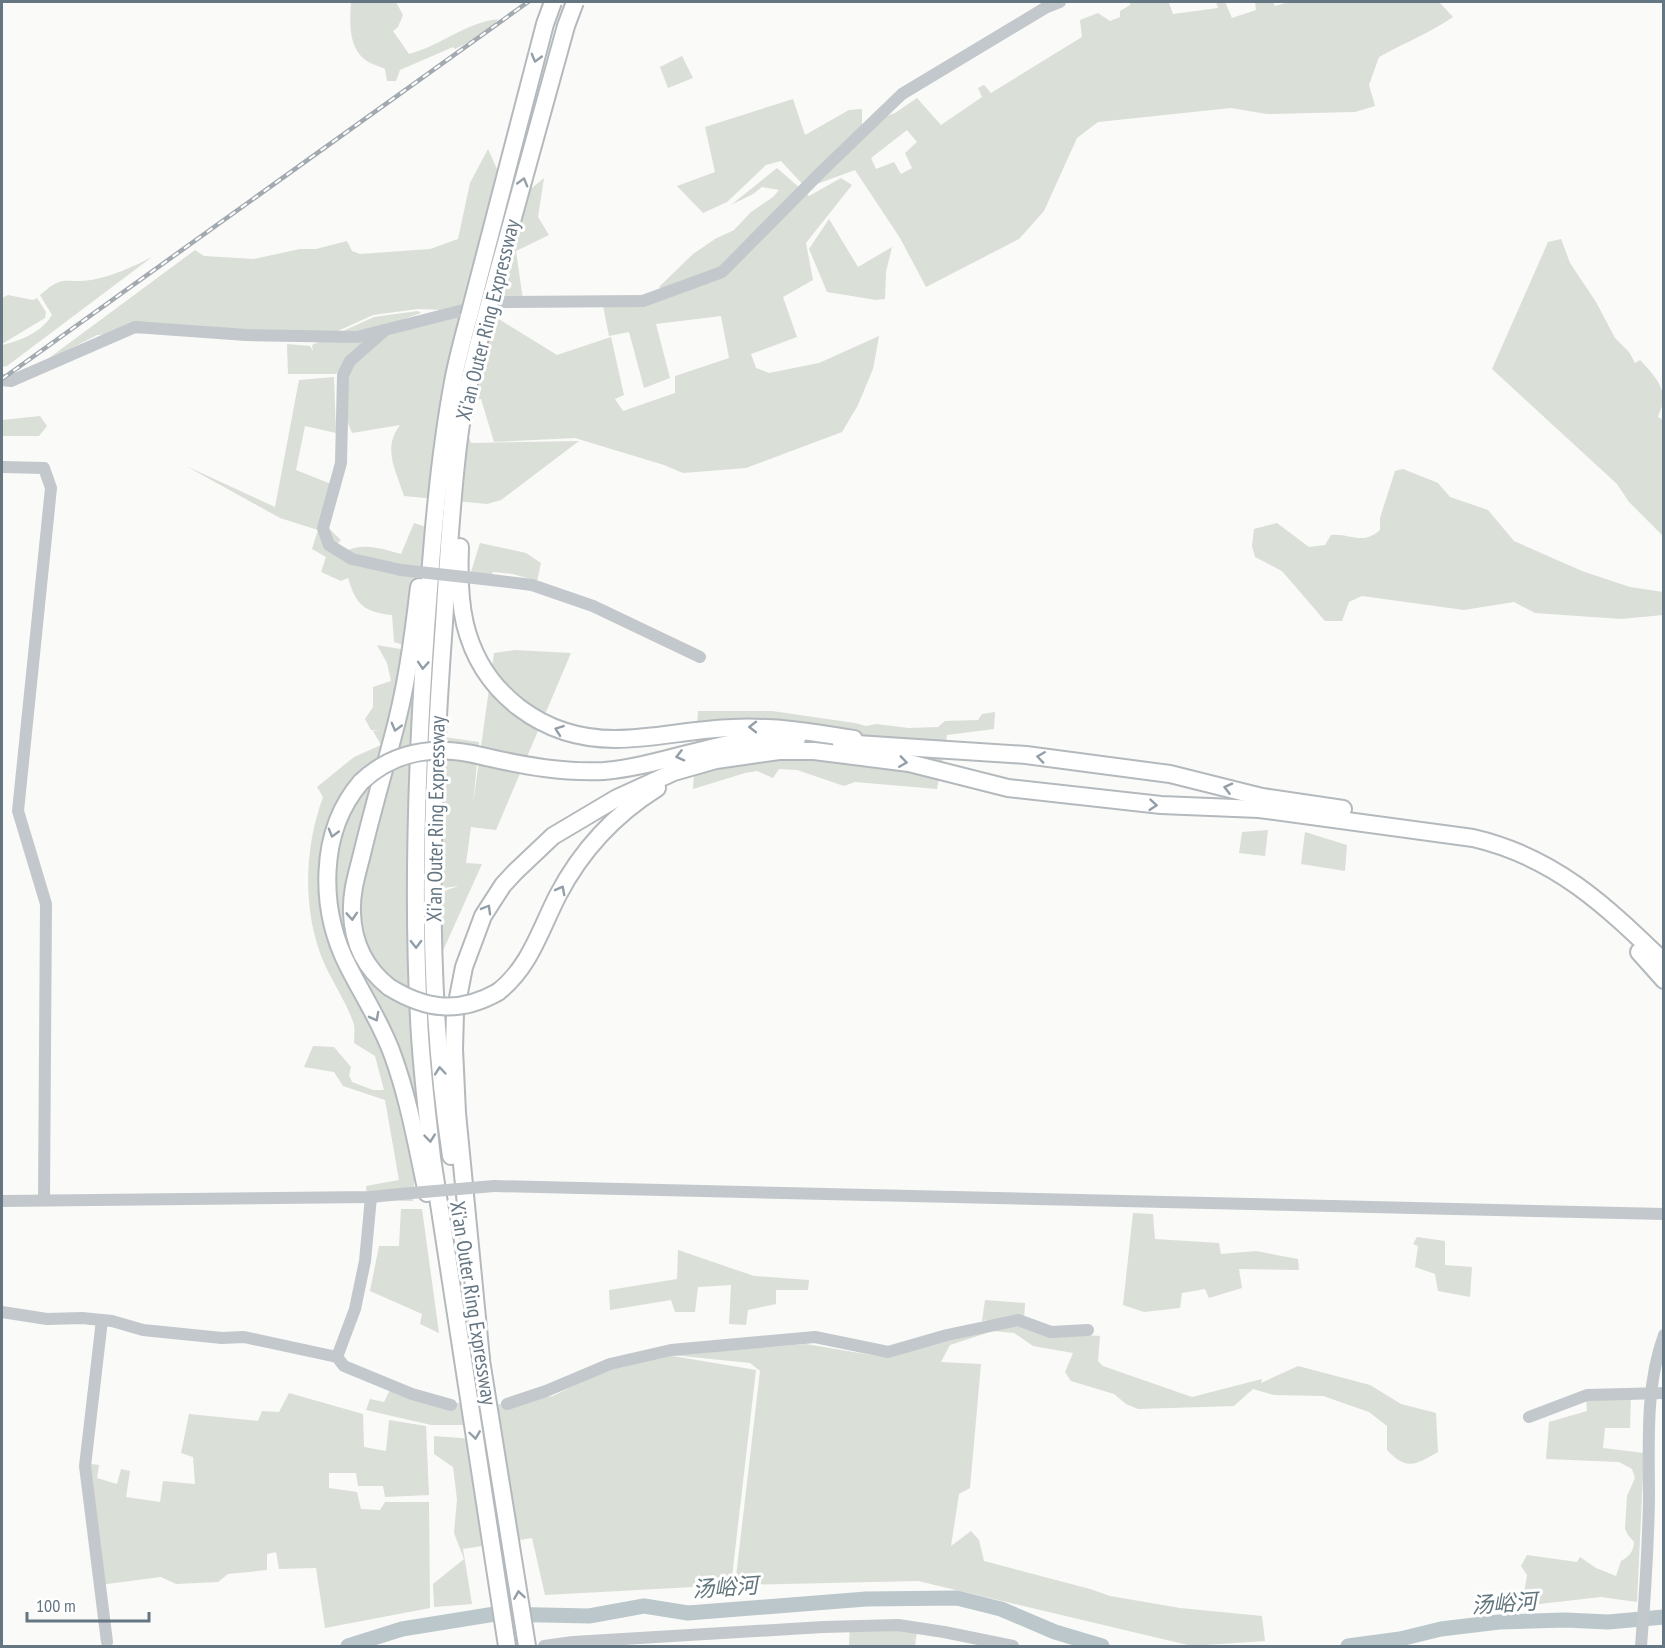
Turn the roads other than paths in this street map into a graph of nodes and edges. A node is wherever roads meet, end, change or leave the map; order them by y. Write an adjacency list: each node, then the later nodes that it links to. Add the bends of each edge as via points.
1 (553, 2): 4 (highway, Xi'an Outer Ring Expressway, one-way to 4, bridge)
2 (575, 2): 4 (highway, Xi'an Outer Ring Expressway, one-way to 2, bridge)
3 (1060, 2): 5 (street, via 902,94 722,272 643,301 495,302)
4 (477, 318): 6 (highway, Xi'an Outer Ring Expressway); 8 (highway, Xi'an Outer Ring Expressway)
5 (386, 329): 7 (street, via 357,337 135,327 11,381); 10 (street, bridge, via 350,361 343,375 341,464 323,528 329,545 352,560 401,570 532,585 593,606)
6 (471, 371): 11 (highway, one-way to 6, via 780,728 591,738 550,727 517,706 481,663 462,611 460,537); 27 (highway, Xi'an Outer Ring Expressway, one-way to 6, via 442,1091 433,929 440,684 455,474)
7 (2, 380)
8 (453, 380): 12 (highway, one-way to 12, bridge, via 431,479 403,696 354,886 353,926 362,957 389,987 415,1001 444,1007 471,1004 498,992 525,963 572,870 608,825 657,788); 23 (highway, Xi'an Outer Ring Expressway, one-way to 23, via 436,510 419,720 416,903 423,1077)
9 (2, 467): 18 (street, via 44,468 51,488 18,811 46,904)
10 (700, 657)
11 (893, 748): 14 (highway, one-way to 11, via 1586,878 1543,851 1510,837 1475,828 1262,797 1170,774 1026,755); 23 (highway, one-way to 23, bridge, via 767,740 597,771 544,769 456,750 417,752 382,765 361,782 345,804 330,842 327,876 331,911 343,955 387,1041 405,1095)
12 (716, 760): 13 (highway, one-way to 13, via 779,751 814,751 909,763 1008,788 1161,806 1259,809 1473,838 1522,853); 27 (highway, one-way to 12, via 454,1049 458,993 476,931 503,885 554,836 633,789)
13 (1580, 887): 15 (highway); 16 (highway)
14 (1664, 949)
15 (1664, 962)
16 (1664, 981)
17 (371, 1197): 18 (street); 20 (street, bridge, via 494,1186); 26 (street, via 365,1262 355,1309)
18 (44, 1200): 19 (street)
19 (2, 1201)
20 (1664, 1214)
21 (2, 1312): 22 (street, via 47,1319)
22 (102, 1320): 26 (street, via 142,1330 244,1337); 33 (street, via 86,1466)
23 (459, 1329): 34 (highway, Xi'an Outer Ring Expressway, one-way to 34)
24 (1088, 1330): 30 (street, via 1052,1332 1018,1320 888,1352 815,1337 671,1350 610,1364)
25 (1664, 1335): 28 (street)
26 (337, 1357): 31 (street, via 344,1366 412,1394)
27 (481, 1359): 35 (highway, Xi'an Outer Ring Expressway, one-way to 27)
28 (1650, 1392): 29 (street); 32 (street, via 1587,1395); 38 (street, via 1648,1567)
29 (1664, 1393)
30 (507, 1404)
31 (451, 1405)
32 (1529, 1417)
33 (107, 1642)
34 (507, 1647)
35 (527, 1647)
36 (544, 1647): 37 (street, via 573,1642 898,1625)
37 (1013, 1647)
38 (1641, 1647)

